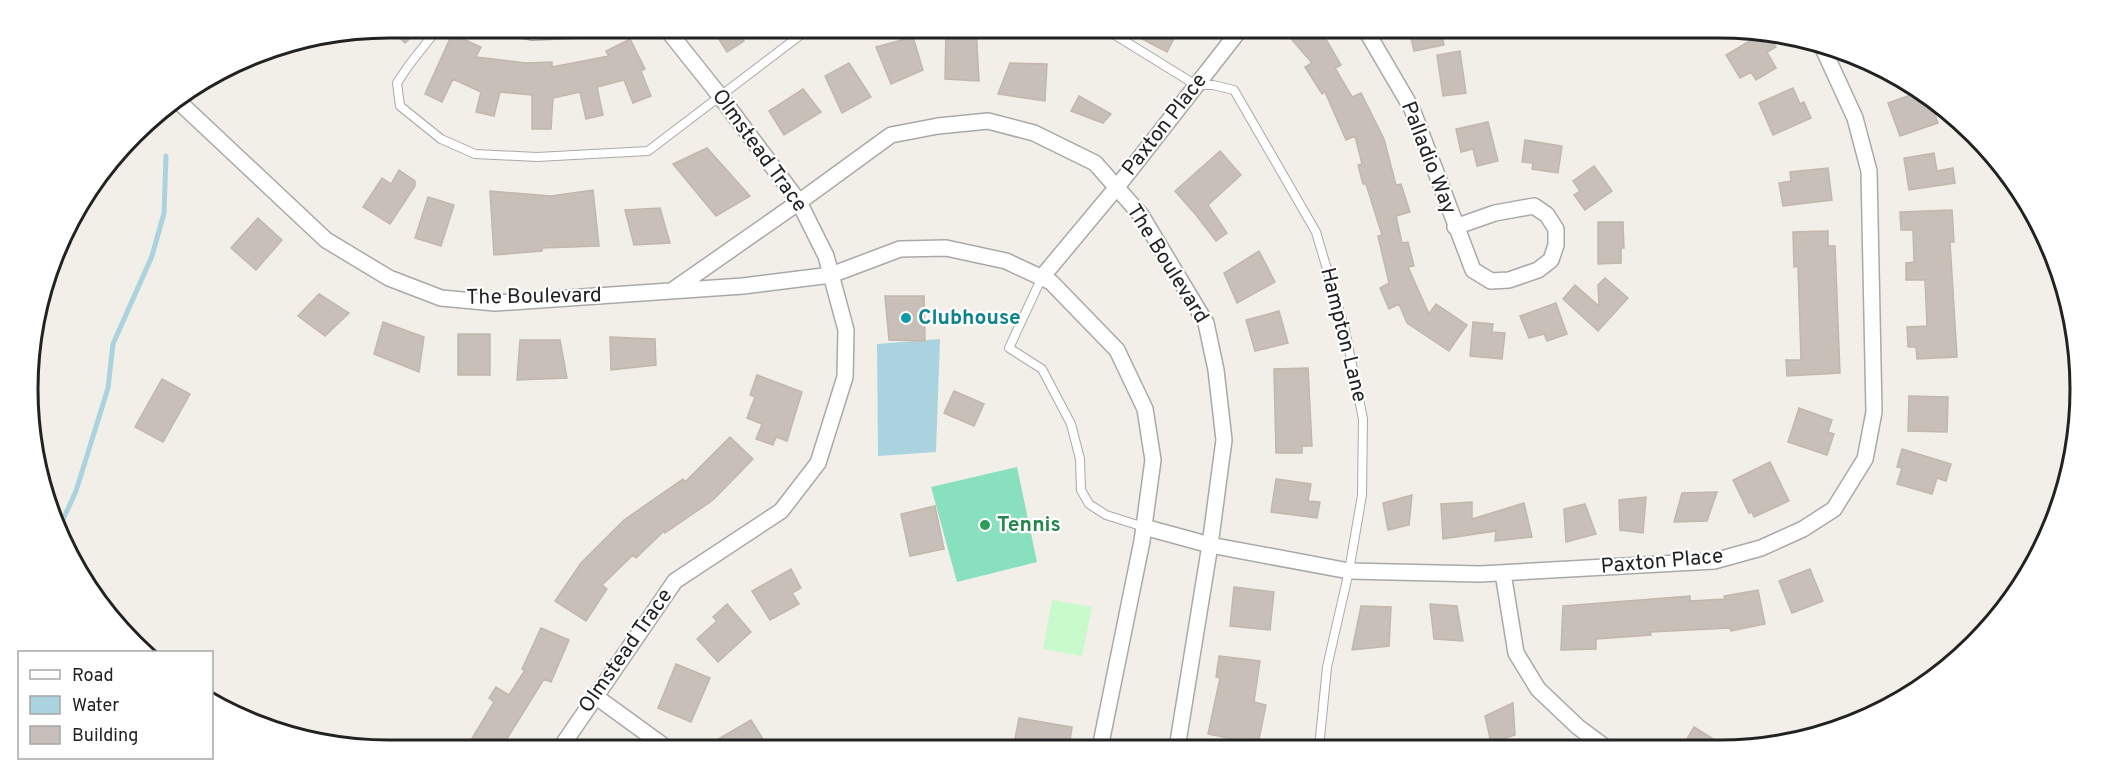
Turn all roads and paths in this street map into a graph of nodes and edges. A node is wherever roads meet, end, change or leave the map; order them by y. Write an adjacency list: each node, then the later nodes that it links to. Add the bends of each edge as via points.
1 (430, 38): 9 (lane, via 397,83 400,106 441,139 475,154 537,157 648,151)
2 (674, 38): 9 (street, Olmstead Trace)
3 (796, 38): 9 (lane)
4 (1120, 38): 8 (lane, Hampton Lane)
5 (1233, 38): 8 (street, Paxton Place)
6 (1370, 38): 13 (street, Palladio Way, via 1412,109)
7 (1826, 54): 20 (street, Paxton Place, via 1855,118 1869,171 1874,412 1865,459 1834,509 1803,529 1761,548 1714,561)
8 (1196, 85): 11 (street, Paxton Place); 19 (lane, Hampton Lane, via 1234,90 1316,232 1345,330 1363,419 1362,495)
9 (720, 96): 12 (street, Olmstead Trace)
10 (183, 104): 16 (street, The Boulevard, via 326,240 389,278 441,298 495,303)
11 (1117, 187): 12 (street, The Boulevard, via 1095,163 1035,132 988,121 891,135); 15 (street, Paxton Place); 18 (street, The Boulevard, via 1141,215 1206,323 1224,440)
12 (799, 202): 14 (street, Olmstead Trace, via 826,256); 16 (street, The Boulevard)
13 (1455, 227): 13 (street, Palladio Way, via 1473,270 1491,281 1509,280 1538,270 1551,260 1556,246 1556,229 1547,215 1534,206 1494,213)
14 (831, 275): 15 (street, The Boulevard, via 900,249 946,248 1006,261); 16 (street, The Boulevard); 21 (street, Olmstead Trace, via 846,330 845,377 818,463 781,511 675,581)
15 (1042, 277): 17 (street, The Boulevard, via 1117,350 1145,409 1153,460); 17 (lane, via 1009,348 1042,369 1066,414 1080,459 1081,490 1089,504)
16 (671, 291)
17 (1144, 527): 18 (street, Paxton Place); 24 (street, The Boulevard)
18 (1210, 545): 19 (street, Paxton Place); 25 (street, The Boulevard)
19 (1349, 571): 20 (street, Paxton Place); 26 (lane, Hampton Lane, via 1327,667)
20 (1503, 573): 27 (street, via 1516,653 1538,690)
21 (595, 696): 22 (street, Olmstead Trace); 23 (street)
22 (566, 740)
23 (656, 740)
24 (1102, 740)
25 (1178, 740)
26 (1320, 740)
27 (1595, 740)

